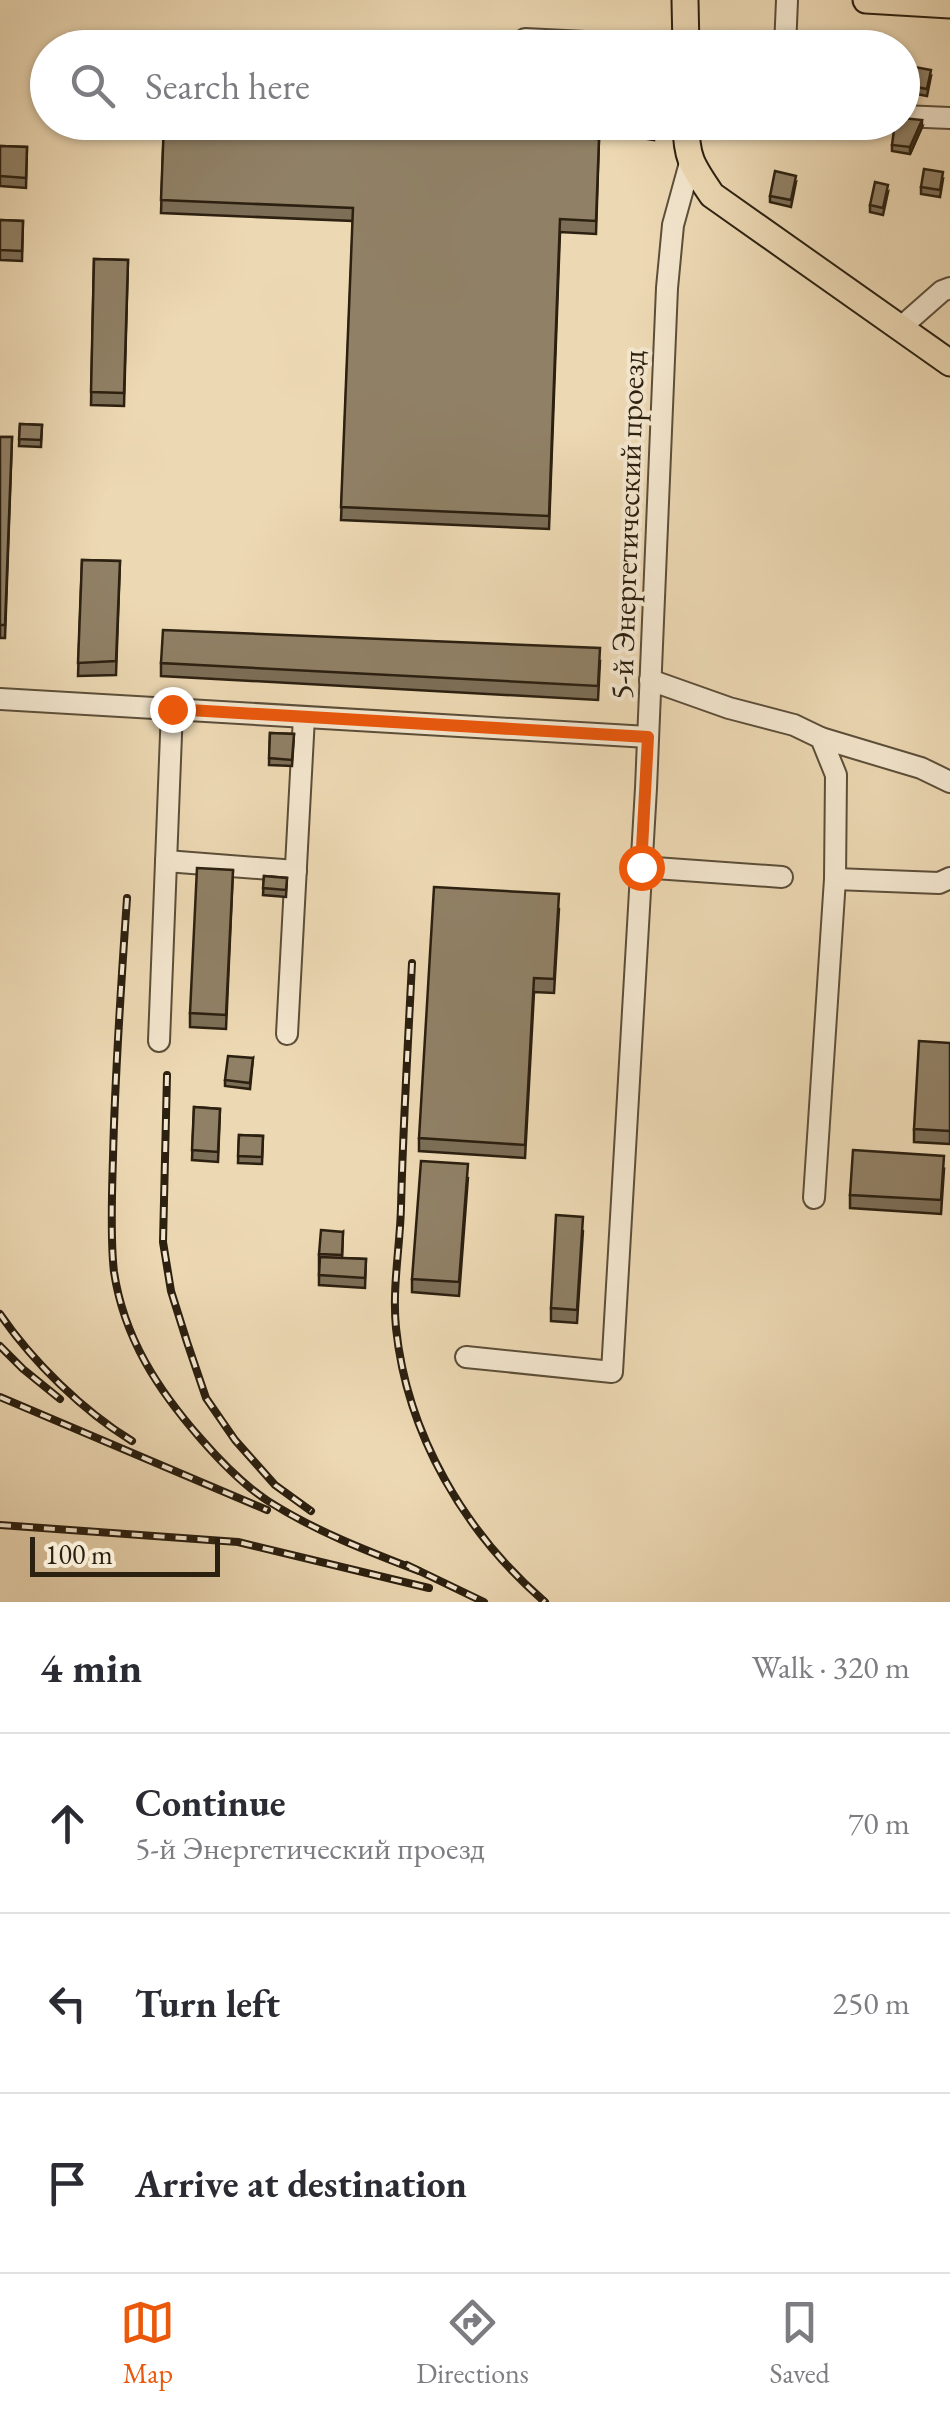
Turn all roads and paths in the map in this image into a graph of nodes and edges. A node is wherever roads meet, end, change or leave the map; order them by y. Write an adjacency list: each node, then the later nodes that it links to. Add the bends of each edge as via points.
1 (686, 0): 5 (main road)
2 (787, 0): 6 (street)
3 (866, 0): 4 (main road)
4 (950, 4)
5 (686, 30)
6 (786, 30)
7 (920, 117): 8 (street)
8 (950, 118)
9 (686, 140): 10 (main road)
10 (690, 163): 12 (main road, via 728,208); 14 (street, 5-й Энергетический проезд, via 672,225 666,288)
11 (950, 288): 12 (street)
12 (900, 328): 13 (main road)
13 (950, 363)
14 (650, 680): 18 (street, 5-й Энергетический проезд); 19 (street)
15 (0, 699): 16 (street)
16 (172, 709): 17 (street); 21 (street)
17 (304, 717): 18 (street); 23 (street)
18 (648, 737): 22 (street, 5-й Энергетический проезд)
19 (821, 738): 20 (street); 26 (street, via 836,776)
20 (950, 782)
21 (166, 862): 23 (street); 28 (street)
22 (641, 867): 24 (street); 30 (street, 5-й Энергетический проезд, via 612,1372)
23 (296, 871): 27 (street)
24 (782, 877)
25 (950, 878): 26 (street)
26 (835, 879): 29 (street)
27 (286, 1034)
28 (160, 1042)
29 (814, 1198)
30 (466, 1358)

